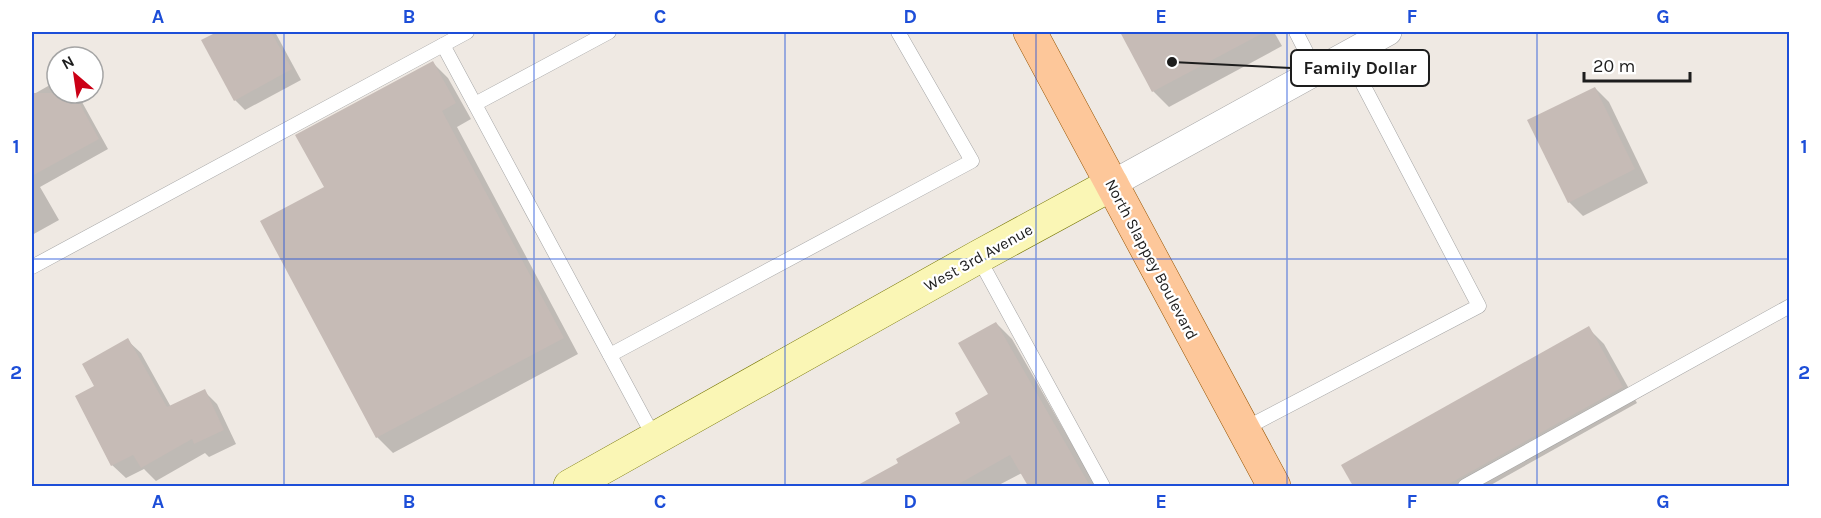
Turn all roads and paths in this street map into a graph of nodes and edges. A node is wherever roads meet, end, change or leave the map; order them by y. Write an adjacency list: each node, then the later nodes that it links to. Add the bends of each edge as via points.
1 (467, 32): 7 (lane)
2 (609, 32): 10 (lane)
3 (898, 32): 15 (lane, via 972,161)
4 (1030, 32): 11 (main road, North Slappey Boulevard)
5 (1296, 32): 9 (lane)
6 (1388, 32): 8 (street, West 3rd Avenue)
7 (443, 45): 10 (lane); 13 (lane)
8 (1347, 54): 9 (street, West 3rd Avenue); 16 (lane, via 1479,306)
9 (1316, 71): 11 (street, West 3rd Avenue)
10 (475, 104): 15 (lane)
11 (1112, 184): 12 (street, West 3rd Avenue); 16 (main road, North Slappey Boulevard)
12 (978, 257): 17 (street, West 3rd Avenue); 19 (lane)
13 (32, 267)
14 (1790, 306): 21 (lane)
15 (610, 355): 17 (lane)
16 (1243, 429): 20 (main road, North Slappey Boulevard)
17 (655, 439): 18 (street, West 3rd Avenue)
18 (570, 486)
19 (1103, 486)
20 (1274, 486)
21 (1465, 486)

